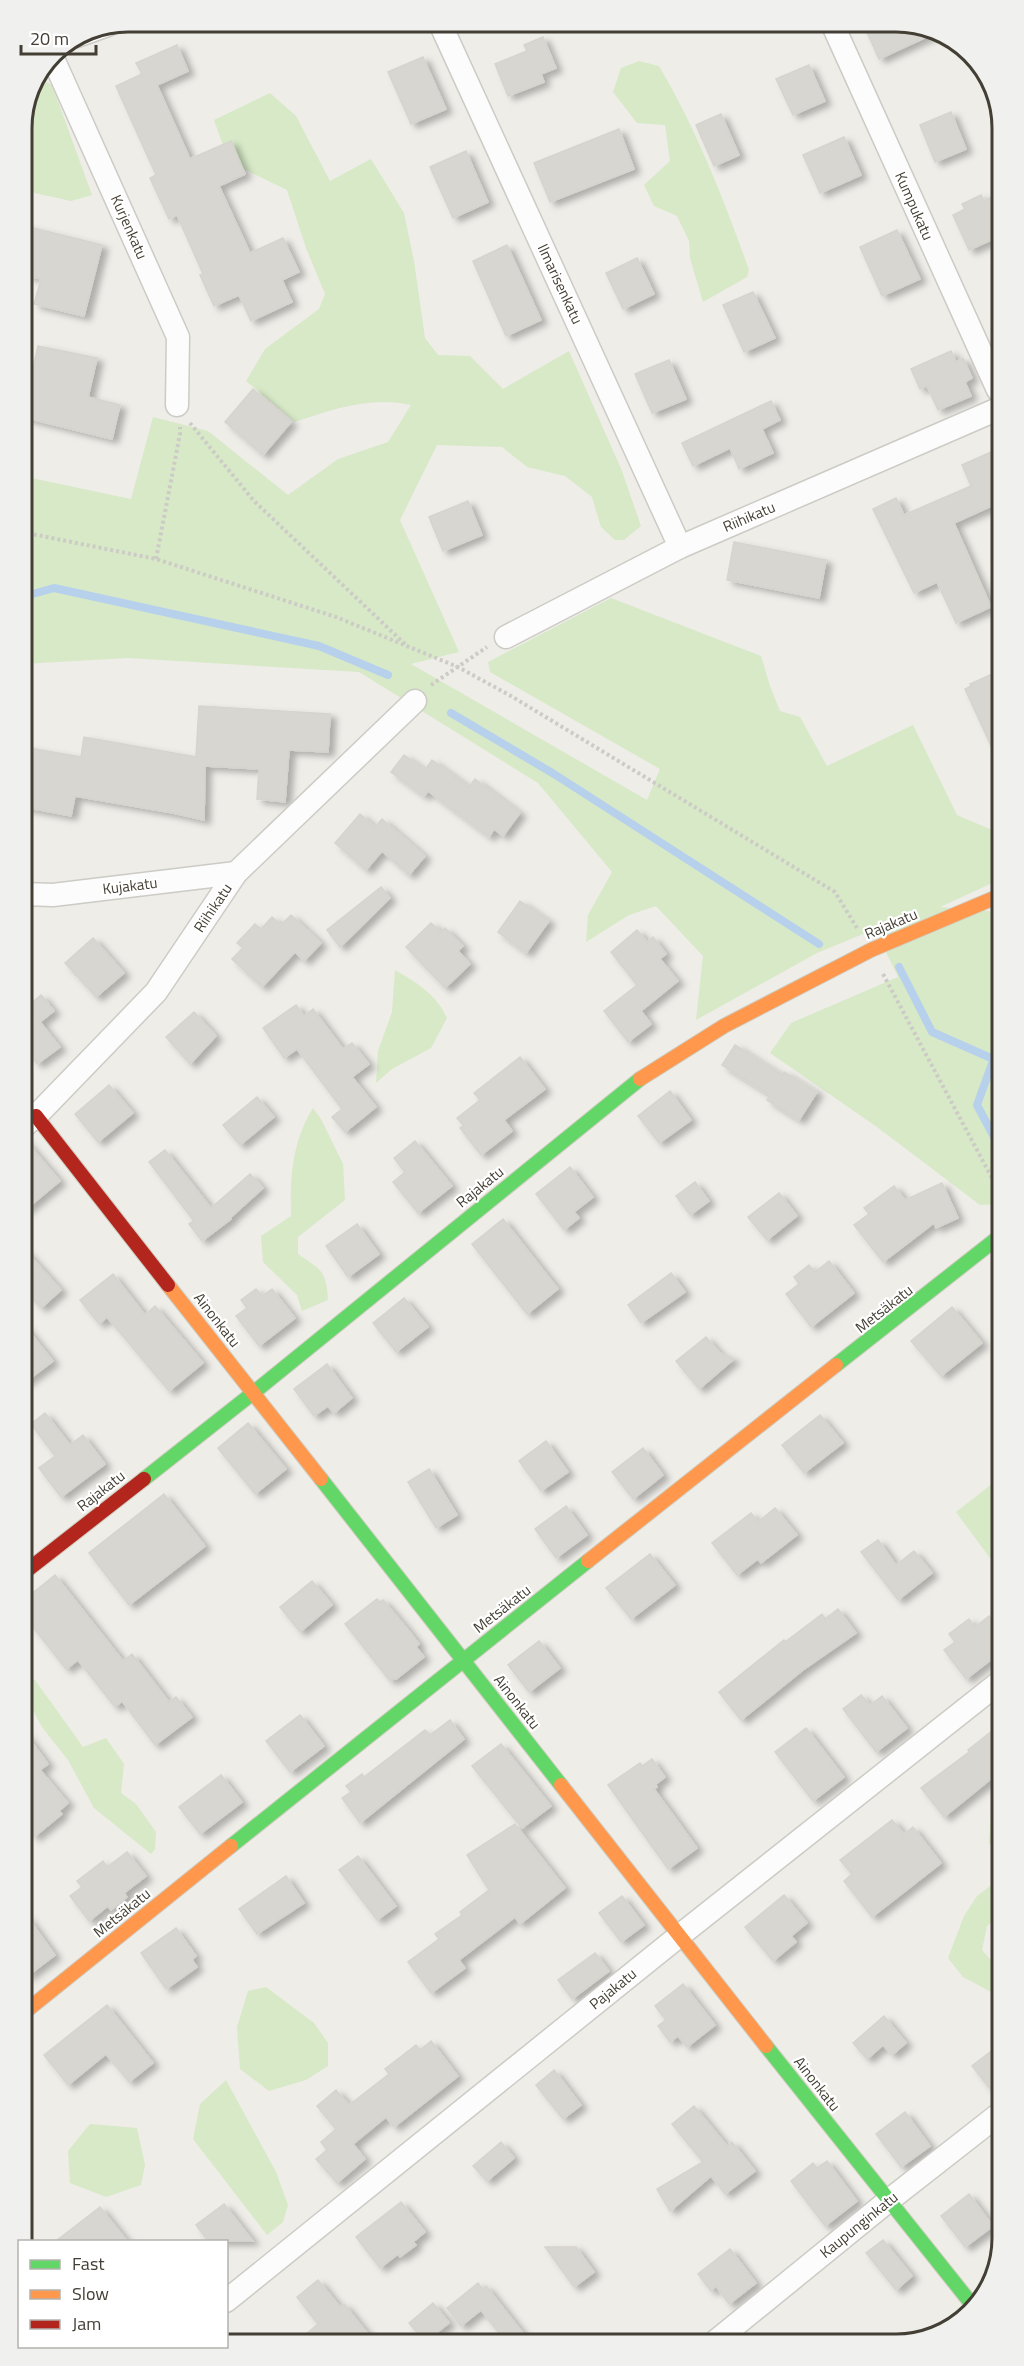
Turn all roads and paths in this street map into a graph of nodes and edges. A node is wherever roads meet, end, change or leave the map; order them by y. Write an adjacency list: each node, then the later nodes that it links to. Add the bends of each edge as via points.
1 (444, 32): 8 (street, Ilmarisenkatu)
2 (836, 32): 4 (street, Kumpukatu)
3 (56, 64): 5 (street, Kurjenkatu, via 178,337)
4 (992, 377)
5 (177, 405): 9 (path, via 180,434); 11 (path, via 254,501)
6 (992, 412): 8 (street, Riihikatu)
7 (32, 534): 9 (path)
8 (680, 547): 10 (street, Riihikatu)
9 (156, 559): 11 (path, via 336,617)
10 (506, 637): 12 (path)
11 (408, 646): 12 (path)
12 (458, 667): 13 (path); 17 (path, via 835,892)
13 (415, 701): 14 (street, Riihikatu)
14 (236, 873): 15 (street, Kujakatu); 18 (street, Riihikatu, via 156,992)
15 (32, 894)
16 (992, 899): 17 (street, Rajakatu)
17 (871, 950): 20 (path); 22 (street, Rajakatu, via 724,1026 642,1077)
18 (32, 1119)
19 (32, 1123): 22 (street, Ainonkatu)
20 (992, 1178)
21 (992, 1242): 24 (street, Metsäkatu)
22 (254, 1393): 23 (street, Rajakatu); 24 (street, Ainonkatu)
23 (32, 1567)
24 (463, 1660): 26 (street, Ainonkatu); 27 (street, Metsäkatu)
25 (992, 1689): 26 (street, Pajakatu)
26 (679, 1936): 29 (street, Ainonkatu); 30 (street, Pajakatu)
27 (32, 2006)
28 (992, 2120): 29 (street, Kaupunginkatu)
29 (888, 2201): 31 (street, Ainonkatu); 32 (street, Kaupunginkatu)
30 (228, 2299)
31 (969, 2300)
32 (725, 2334)

